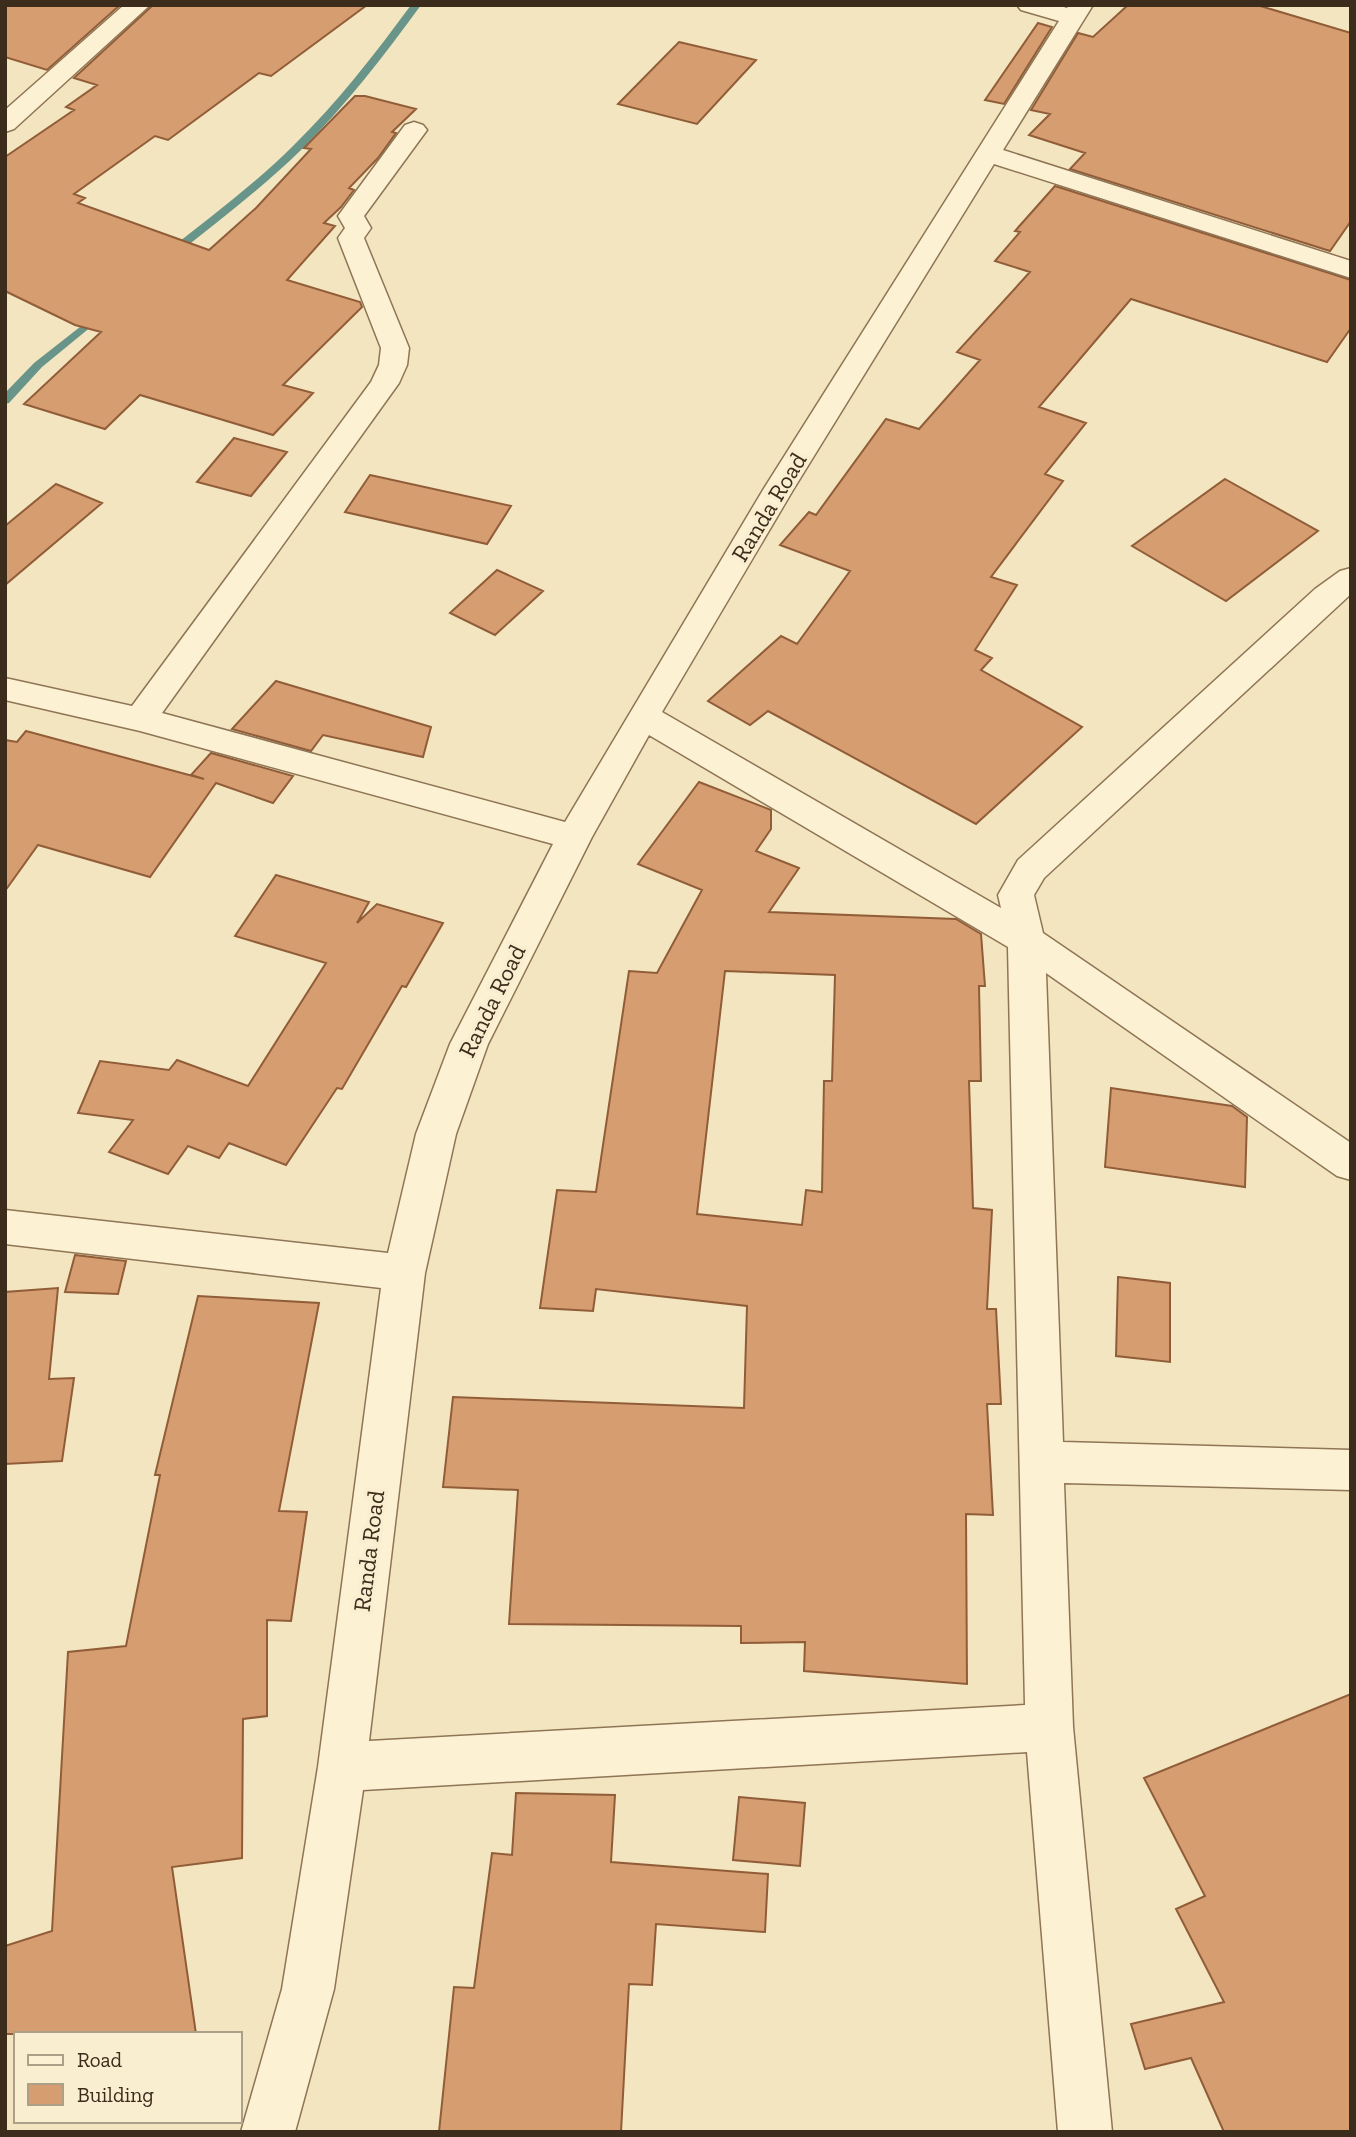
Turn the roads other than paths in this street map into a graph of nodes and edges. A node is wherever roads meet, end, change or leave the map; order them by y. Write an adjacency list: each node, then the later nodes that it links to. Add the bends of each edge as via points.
1 (138, 5): 4 (street)
2 (1029, 5): 3 (street)
3 (1077, 11): 6 (street, Randa Road)
4 (5, 124)
5 (414, 130): 11 (street, via 351,216 358,228 351,238 395,348 385,383)
6 (988, 154): 7 (street); 10 (street, Randa Road)
7 (1350, 267)
8 (1351, 578): 13 (street, via 1326,596 1031,869 1016,895)
9 (5, 689): 11 (street)
10 (643, 716): 12 (street, Randa Road); 13 (street)
11 (140, 719): 12 (street)
12 (574, 837): 16 (street, Randa Road, via 469,1044 436,1134)
13 (1026, 940): 14 (street); 17 (street)
14 (1351, 1164)
15 (5, 1227): 16 (street)
16 (404, 1273): 20 (street, Randa Road)
17 (1041, 1462): 18 (street); 19 (street)
18 (1351, 1470)
19 (1049, 1727): 20 (street); 22 (street)
20 (342, 1767): 21 (street, Randa Road, via 308,1989)
21 (268, 2132)
22 (1085, 2132)

